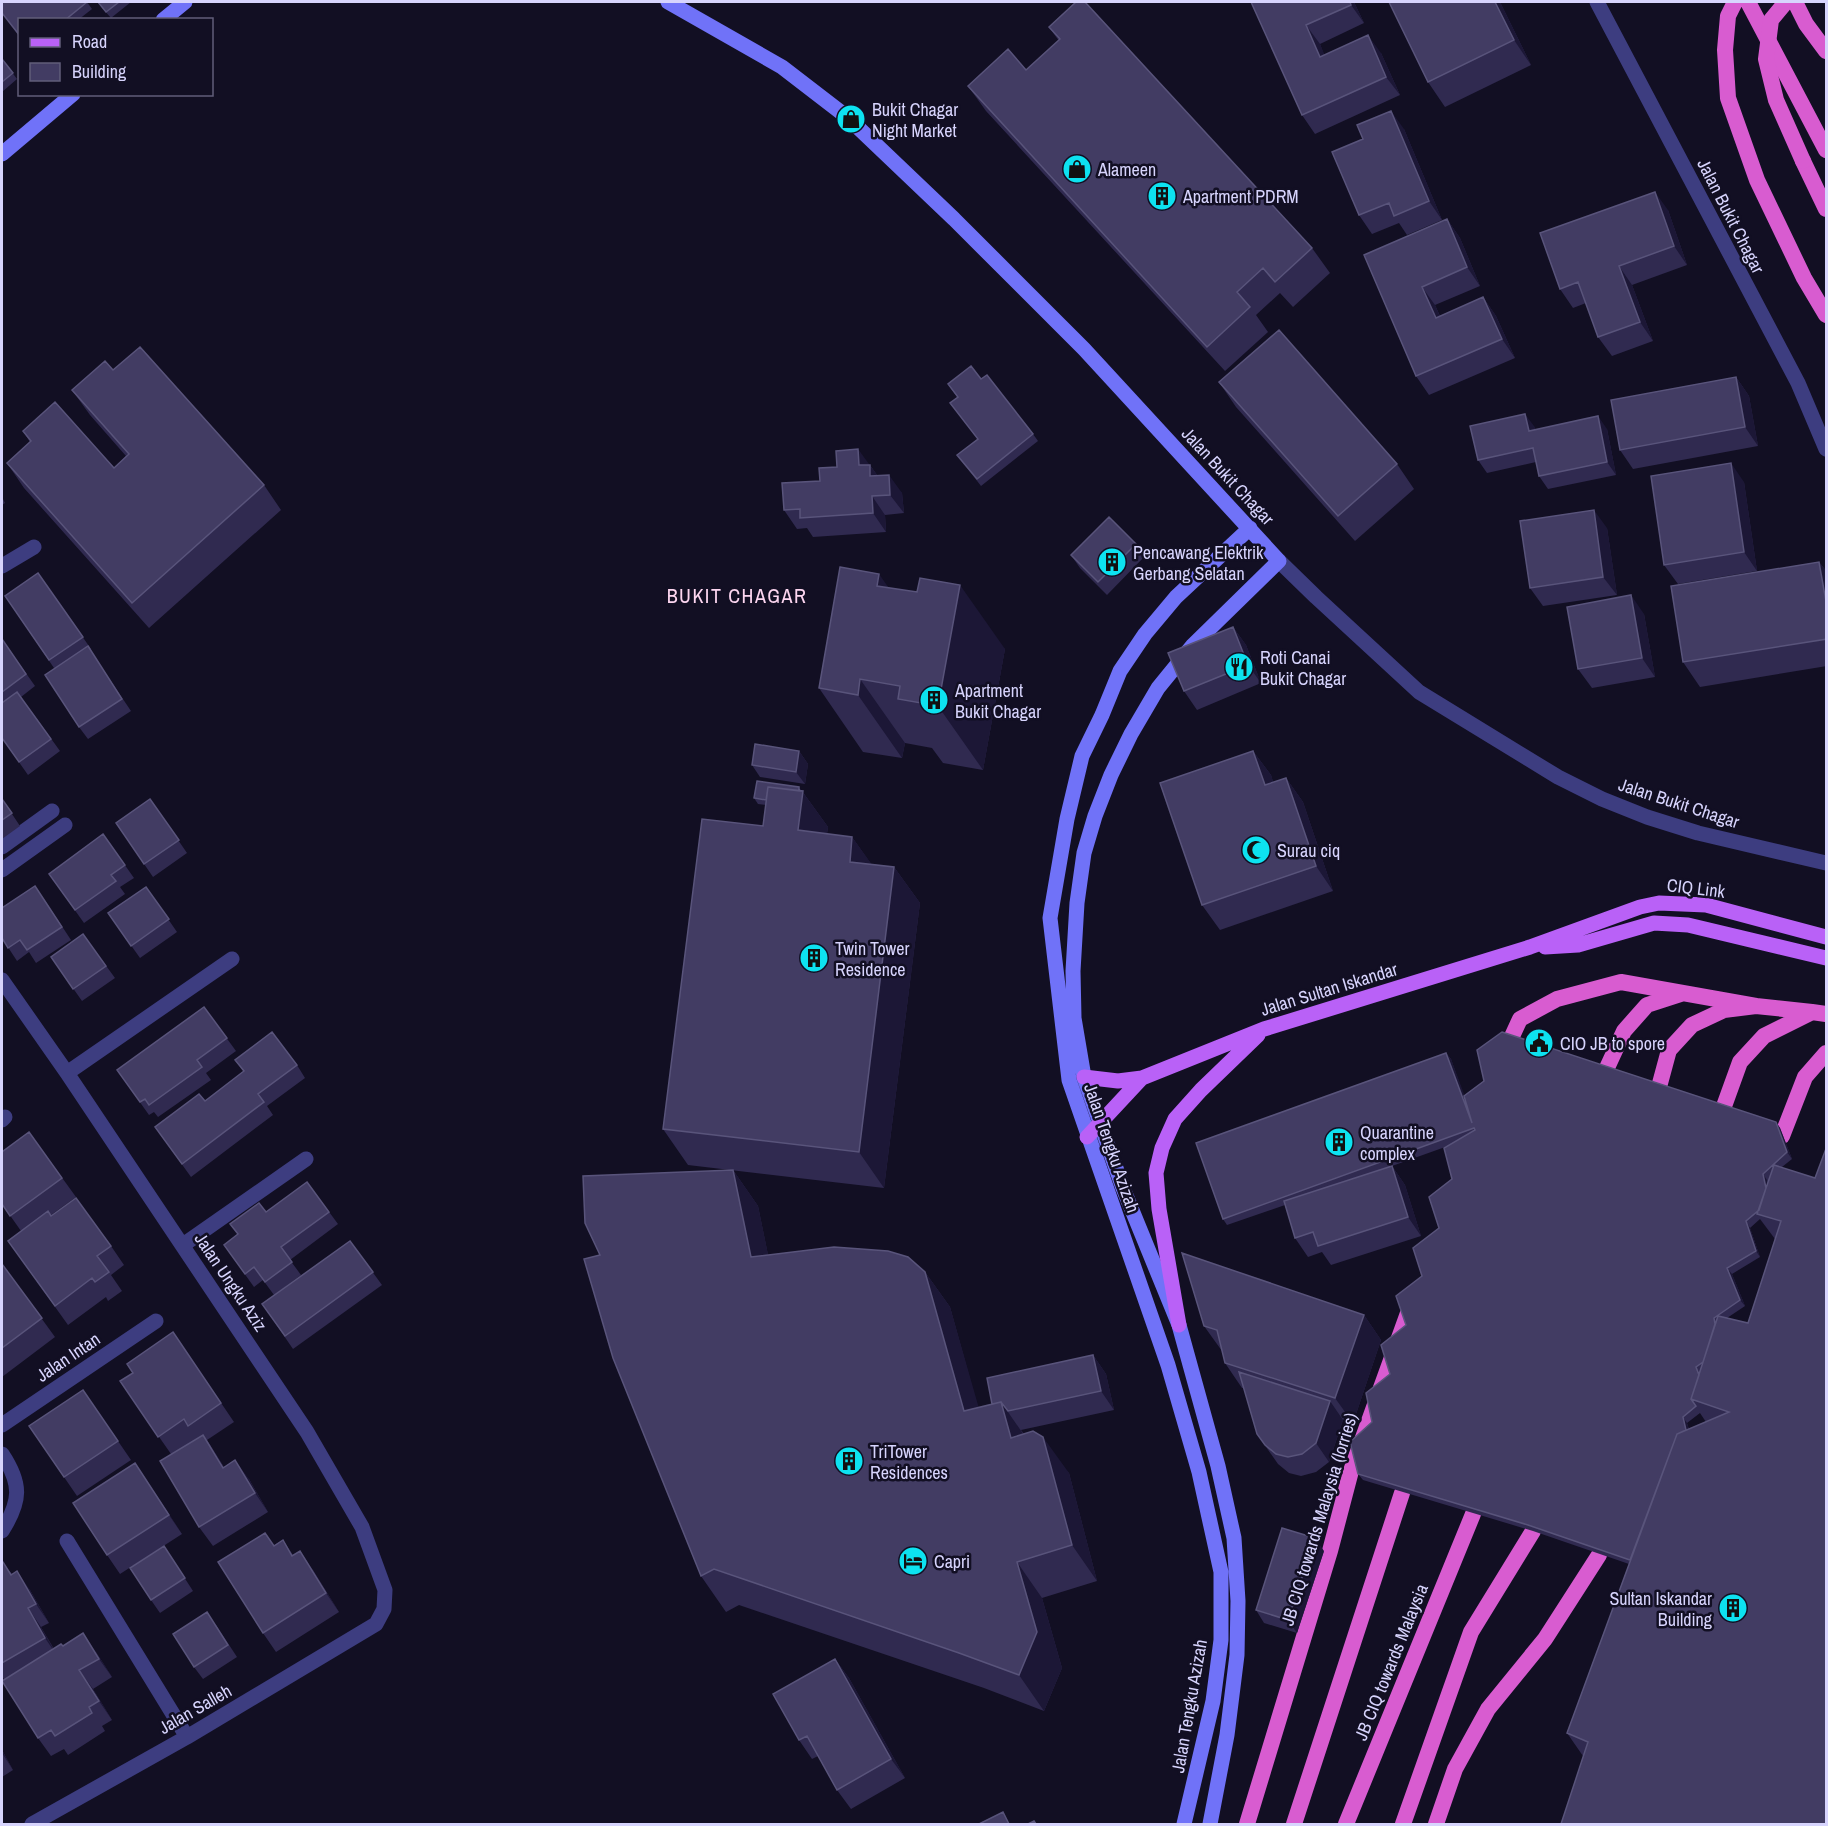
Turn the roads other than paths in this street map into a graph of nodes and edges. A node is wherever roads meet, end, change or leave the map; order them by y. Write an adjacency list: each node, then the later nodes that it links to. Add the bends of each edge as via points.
1 (185, 2): 8 (main road)
2 (668, 2): 16 (main road, Jalan Bukit Chagar, via 782,67 847,117 1084,348)
3 (1597, 2): 15 (street, Jalan Bukit Chagar, via 1798,383)
4 (1748, 2): 12 (highway)
5 (1786, 2): 13 (highway, bridge, via 1771,20 1766,59 1776,100)
6 (1795, 2): 9 (highway)
7 (1731, 9): 14 (highway, via 1725,50 1728,98 1756,180 1804,278)
8 (165, 18)
9 (1827, 51)
10 (71, 96): 11 (main road)
11 (6, 150)
12 (1827, 150)
13 (1827, 209)
14 (1827, 315)
15 (1827, 449)
16 (1250, 528): 18 (main road, Jalan Bukit Chagar); 44 (main road, Jalan Tengku Azizah, via 1176,597 1138,643 1120,671 1082,756 1073,787 1050,918 1068,1080)
17 (34, 547): 19 (street)
18 (1280, 561): 23 (street, Jalan Bukit Chagar, via 1419,693 1558,777 1647,817); 38 (main road, Jalan Tengku Azizah, via 1192,645 1158,688 1131,734 1095,816 1084,853 1073,971 1074,1018)
19 (2, 566)
20 (52, 811): 22 (street)
21 (65, 825): 24 (street)
22 (2, 848)
23 (1827, 863)
24 (2, 870)
25 (1827, 936): 26 (main road, CIQ Link, via 1706,905 1659,903)
26 (1530, 947): 27 (main road, via 1578,945 1635,928 1670,923); 33 (main road, Jalan Sultan Iskandar)
27 (1827, 958)
28 (232, 959): 37 (street)
29 (2, 980): 37 (street, Jalan Ungku Aziz)
30 (1683, 993): 31 (highway); 35 (highway, via 1647,1005 1624,1031); 36 (highway, via 1621,982 1557,999 1520,1019)
31 (1756, 1006): 32 (highway); 40 (highway, via 1724,1010 1692,1025 1669,1050)
32 (1819, 1013): 41 (highway, via 1764,1036 1740,1062)
33 (1264, 1029): 39 (main road, Jalan Sultan Iskandar); 49 (main road, via 1201,1089 1176,1119 1162,1148 1156,1173 1159,1209)
34 (1827, 1053): 43 (highway, via 1805,1077)
35 (1606, 1070)
36 (1497, 1072)
37 (67, 1073): 46 (street, Jalan Ungku Aziz)
38 (1084, 1077): 39 (main road, Jalan Sultan Iskandar); 42 (main road, Jalan Tengku Azizah)
39 (1142, 1078): 42 (main road, Jalan Sultan Iskandar)
40 (1659, 1087)
41 (1723, 1109)
42 (1101, 1124): 44 (main road, Jalan Sultan Iskandar); 49 (main road, Jalan Tengku Azizah)
43 (1782, 1136)
44 (1087, 1137): 61 (main road, Jalan Tengku Azizah, via 1168,1365 1199,1472 1221,1572 1221,1640 1213,1701)
45 (306, 1159): 46 (street)
46 (183, 1245): 58 (street, Jalan Ungku Aziz, via 296,1413 362,1527 385,1590 384,1609)
47 (1419, 1283): 63 (highway, JB CIQ towards Malaysia (lorries), via 1351,1471)
48 (156, 1321): 50 (street, Jalan Intan)
49 (1179, 1325): 62 (main road, Jalan Tengku Azizah, via 1234,1538 1238,1591 1237,1655)
50 (2, 1425)
51 (2, 1454): 55 (street, via 13,1471 17,1488 16,1505)
52 (1402, 1493): 64 (highway)
53 (1473, 1514): 65 (highway, JB CIQ towards Malaysia)
54 (1533, 1531): 66 (highway, via 1471,1632)
55 (2, 1532)
56 (67, 1541): 59 (street)
57 (1599, 1555): 67 (highway, via 1545,1639 1488,1709 1455,1769)
58 (376, 1624): 59 (street, Jalan Salleh)
59 (187, 1737): 60 (street, Jalan Salleh)
60 (32, 1824)
61 (1184, 1824)
62 (1210, 1824)
63 (1247, 1824)
64 (1294, 1824)
65 (1346, 1824)
66 (1402, 1824)
67 (1436, 1824)

